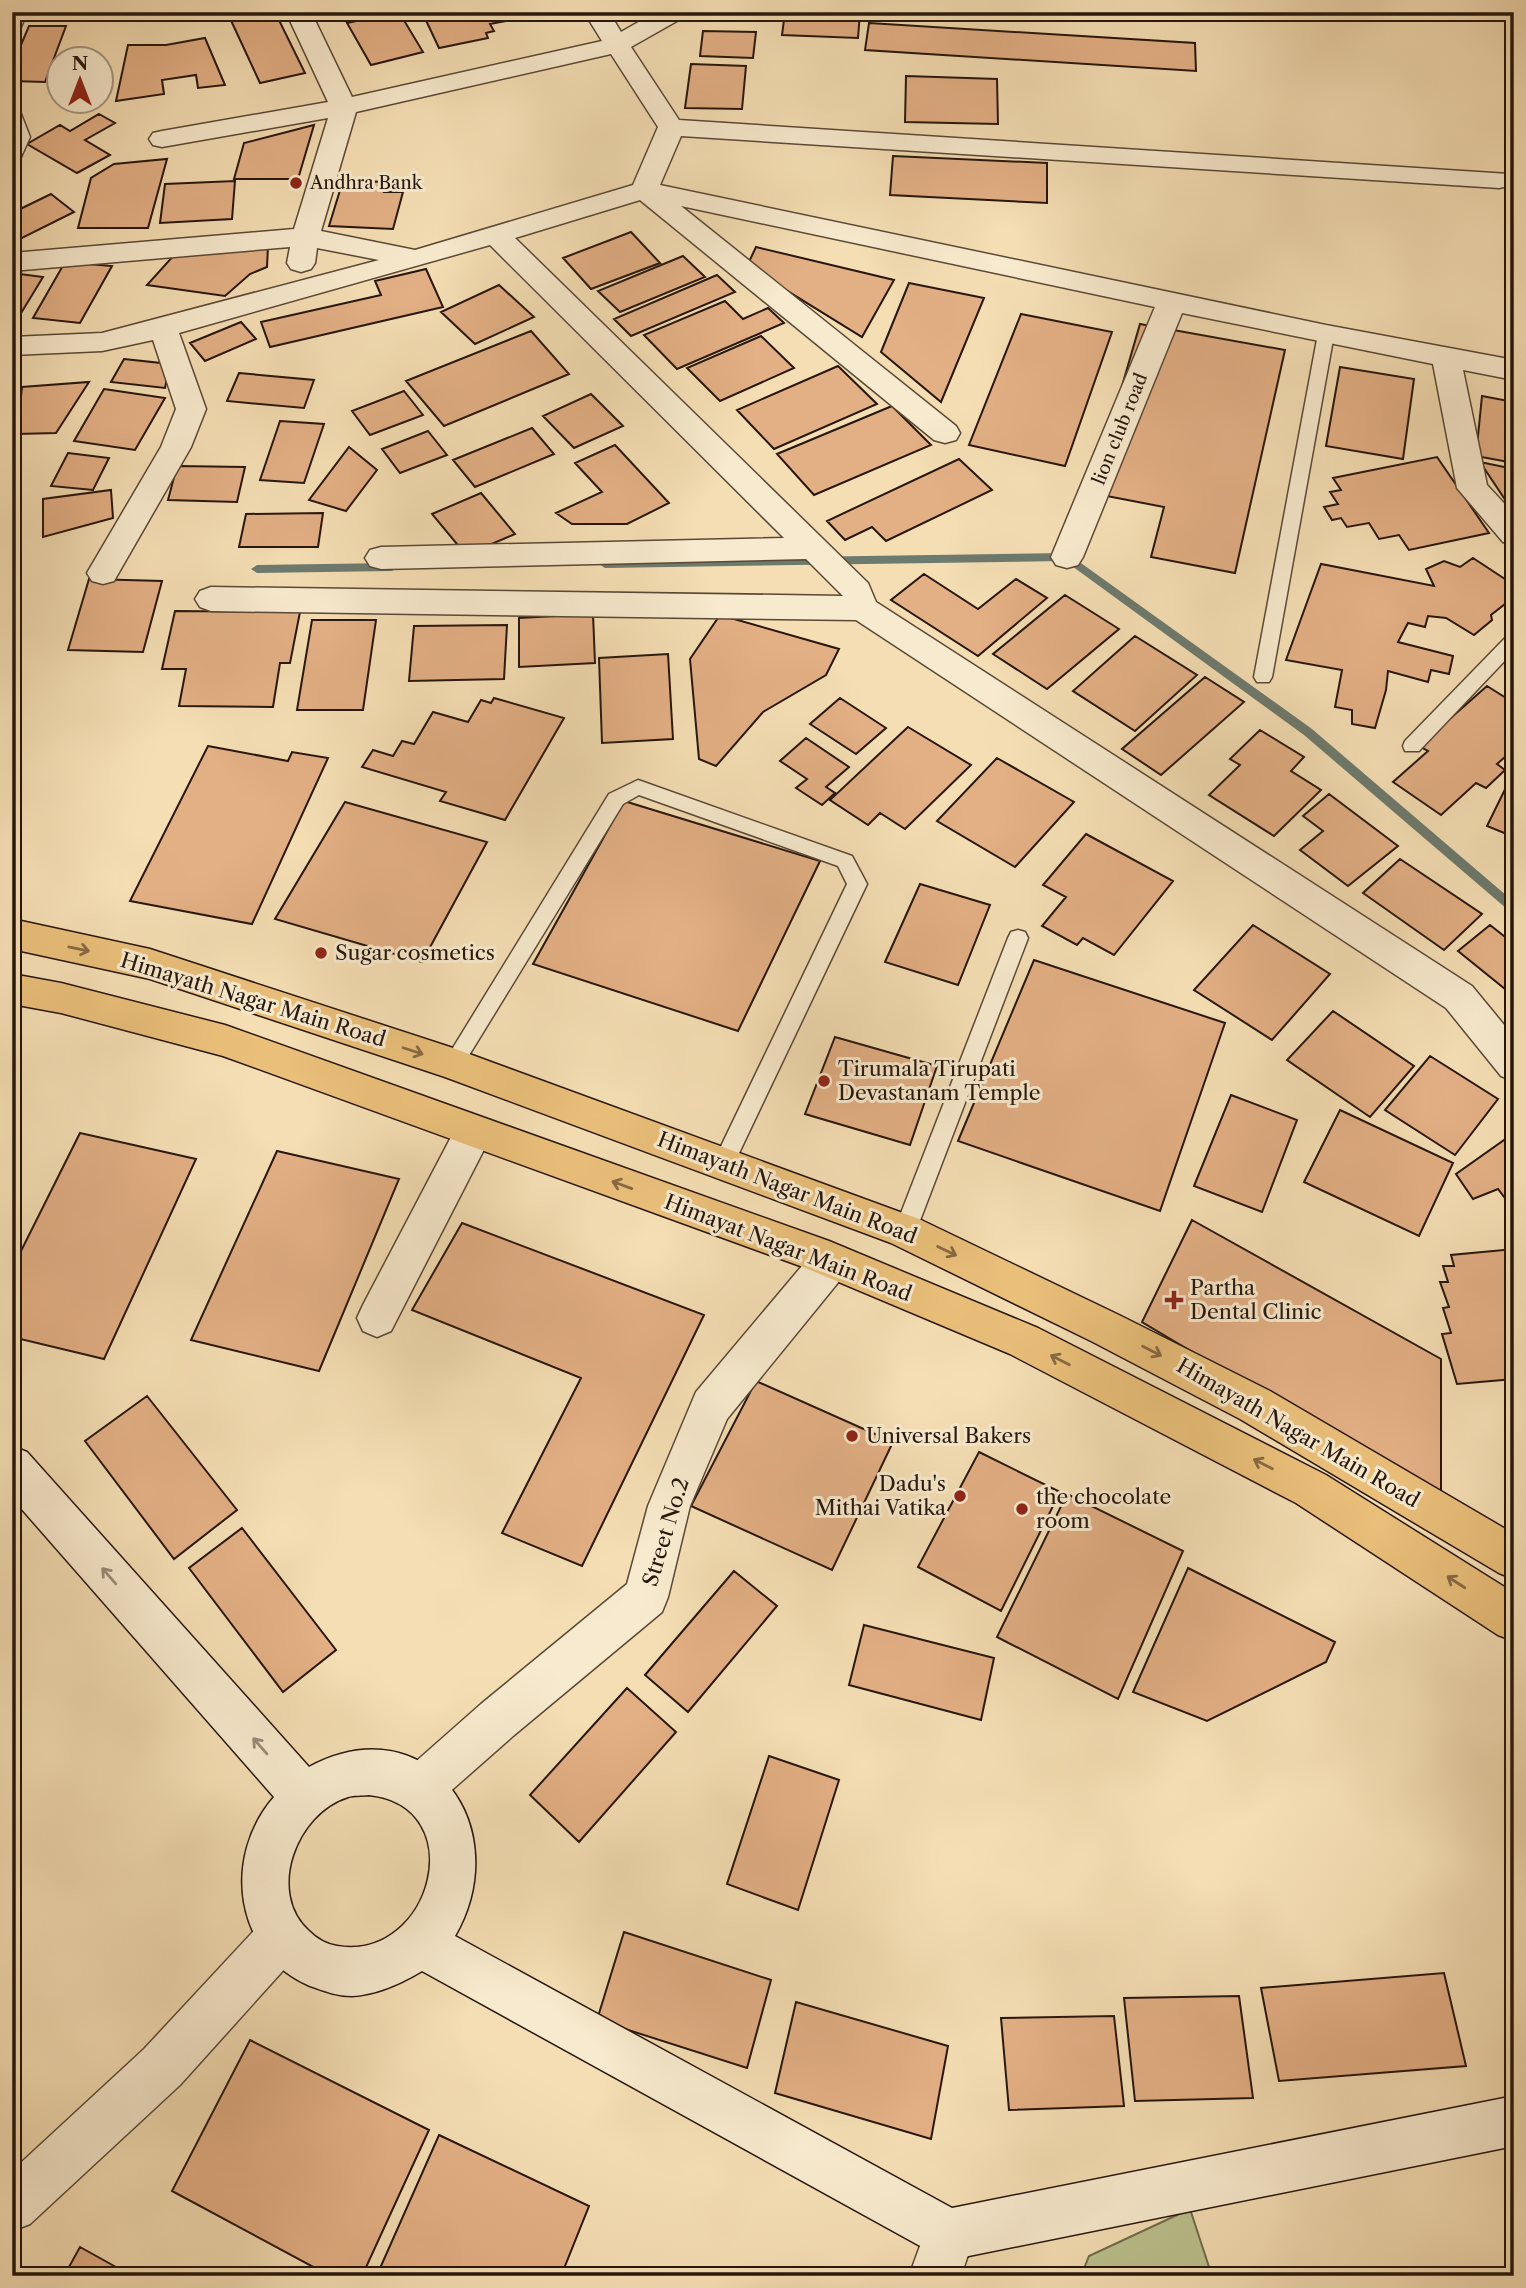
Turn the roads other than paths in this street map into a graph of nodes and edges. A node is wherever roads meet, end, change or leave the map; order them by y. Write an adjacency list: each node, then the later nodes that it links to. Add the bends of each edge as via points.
1 (15, 12): 5 (street)
2 (298, 12): 7 (street)
3 (596, 12): 6 (street)
4 (675, 12): 6 (street)
5 (12, 22)
6 (616, 45): 7 (street); 8 (street)
7 (344, 107): 9 (street); 13 (street)
8 (671, 127): 10 (street); 11 (street)
9 (162, 139)
10 (1499, 180)
11 (644, 190): 12 (street); 17 (street); 23 (street)
12 (496, 235): 14 (street); 25 (street)
13 (305, 237): 14 (street); 15 (street); 16 (street)
14 (418, 258): 16 (street)
15 (12, 262)
16 (296, 293): 18 (street)
17 (1172, 301): 19 (street); 26 (street, lion club road)
18 (163, 328): 20 (street, via 102,342); 28 (street, via 191,410 176,447)
19 (1326, 334): 21 (street); 32 (lane)
20 (12, 346)
21 (1447, 357): 22 (street); 24 (street, via 1472,488)
22 (1514, 370)
23 (945, 433)
24 (1514, 534)
25 (811, 548): 27 (street); 30 (street)
26 (1067, 557)
27 (381, 558)
28 (103, 573)
29 (211, 599): 30 (street)
30 (860, 599): 38 (street, via 1458,997)
31 (1514, 640): 33 (lane)
32 (1263, 677)
33 (1412, 746)
34 (12, 934): 37 (main road, Himayath Nagar Main Road, one-way to 37, via 150,964)
35 (1018, 938): 41 (lane)
36 (12, 989): 39 (main road, Himayat Nagar Main Road, via 225,1041)
37 (453, 1064): 40 (main road, Himayath Nagar Main Road); 40 (lane, via 616,799 638,787 845,861 857,884)
38 (1514, 1065)
39 (474, 1132): 42 (main road, Himayat Nagar Main Road, one-way to 39); 43 (street)
40 (724, 1163): 41 (main road, Himayath Nagar Main Road)
41 (905, 1231): 45 (main road, Himayath Nagar Main Road, one-way to 45, via 1255,1405)
42 (831, 1261): 46 (main road, Himayat Nagar Main Road, one-way to 42, via 1311,1489 1024,1341); 47 (street, Street No.2, via 712,1405 669,1506 646,1597)
43 (377, 1318)
44 (12, 1466): 48 (street, one-way to 44)
45 (1514, 1558)
46 (1514, 1619)
47 (420, 1788): 48 (street, via 396,1776 369,1772 340,1776); 50 (street, via 438,1808 450,1833 454,1867 447,1902 429,1933)
48 (305, 1797): 49 (street, via 291,1809 272,1839 263,1872 266,1907)
49 (281, 1937): 50 (street, via 304,1960 335,1972 368,1971 401,1957); 52 (street, via 162,2067)
50 (418, 1942): 53 (street)
51 (1514, 2121): 53 (street)
52 (12, 2206)
53 (942, 2255)

